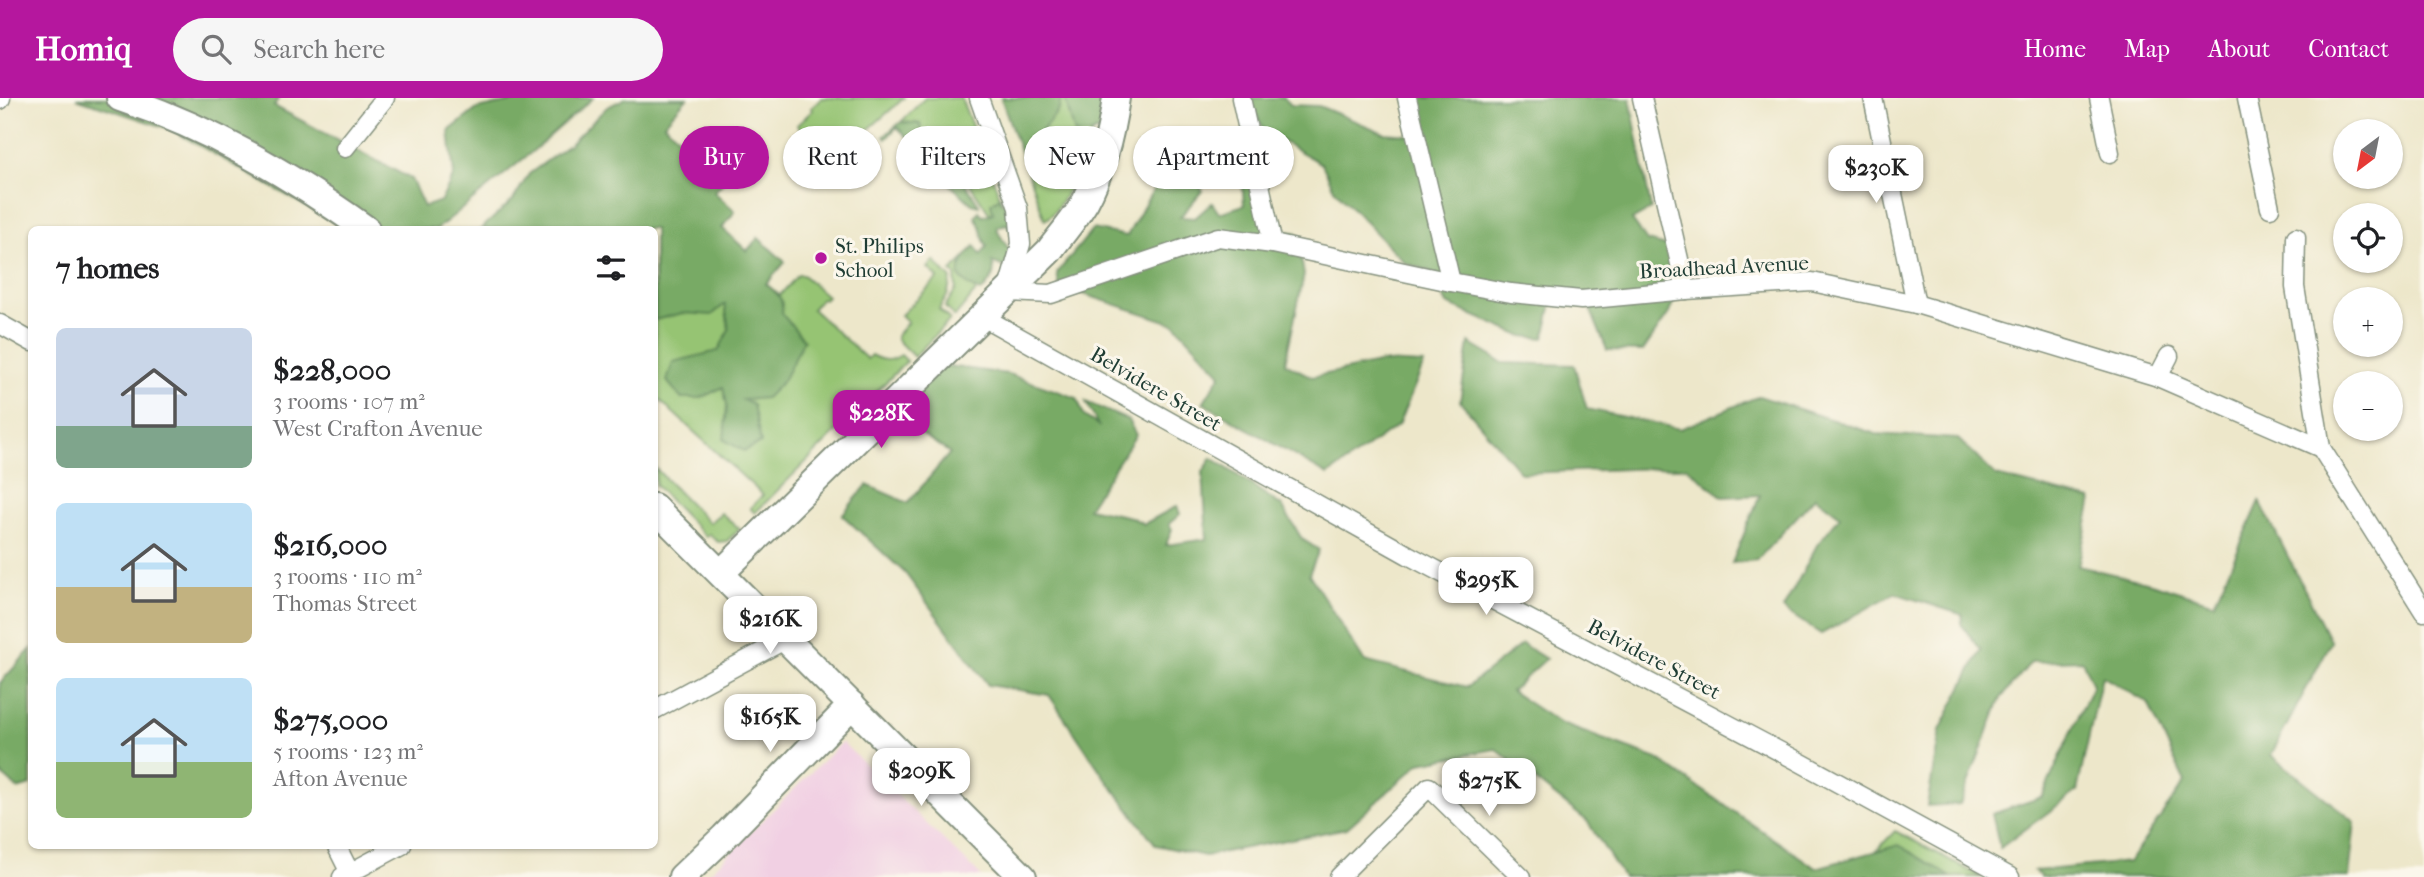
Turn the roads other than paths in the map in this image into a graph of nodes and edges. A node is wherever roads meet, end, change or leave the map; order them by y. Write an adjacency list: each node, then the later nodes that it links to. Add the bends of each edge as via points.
1 (120, 98): 14 (main road, via 275,168)
2 (385, 98): 11 (street)
3 (979, 98): 19 (street, via 1018,208 1021,244)
4 (1116, 98): 19 (main road, via 1110,138 1084,203 1049,251)
5 (1241, 98): 16 (street)
6 (1407, 98): 17 (street)
7 (1642, 98): 18 (street)
8 (1873, 98): 20 (street)
9 (2099, 98): 12 (street)
10 (2247, 98): 13 (street)
11 (345, 148)
12 (2110, 153)
13 (2270, 208)
14 (362, 226)
15 (2296, 237): 26 (street, via 2295,287)
16 (1273, 244): 17 (street, Broadhead Avenue); 19 (street, Broadhead Avenue, via 1218,237 1051,294)
17 (1451, 282): 18 (street, Broadhead Avenue, via 1581,300)
18 (1686, 290): 20 (street, Broadhead Avenue, via 1812,282)
19 (1007, 292): 21 (main road)
20 (1916, 304): 25 (street, Broadhead Avenue)
21 (983, 317): 28 (main road); 40 (street, Belvidere Street, via 1408,555)
22 (0, 324): 23 (street)
23 (28, 340)
24 (2169, 356): 25 (street)
25 (2158, 377): 26 (street, Broadhead Avenue)
26 (2321, 448): 29 (street)
27 (658, 511): 28 (main road)
28 (721, 573): 30 (main road)
29 (2424, 612)
30 (786, 639): 31 (main road); 32 (street)
31 (852, 705): 36 (main road); 37 (main road)
32 (658, 708)
33 (337, 849): 35 (street)
34 (395, 849): 35 (street)
35 (346, 875)
36 (682, 877)
37 (1023, 877)
38 (1339, 877): 39 (street, via 1429,787)
39 (1521, 877)
40 (2010, 877)

